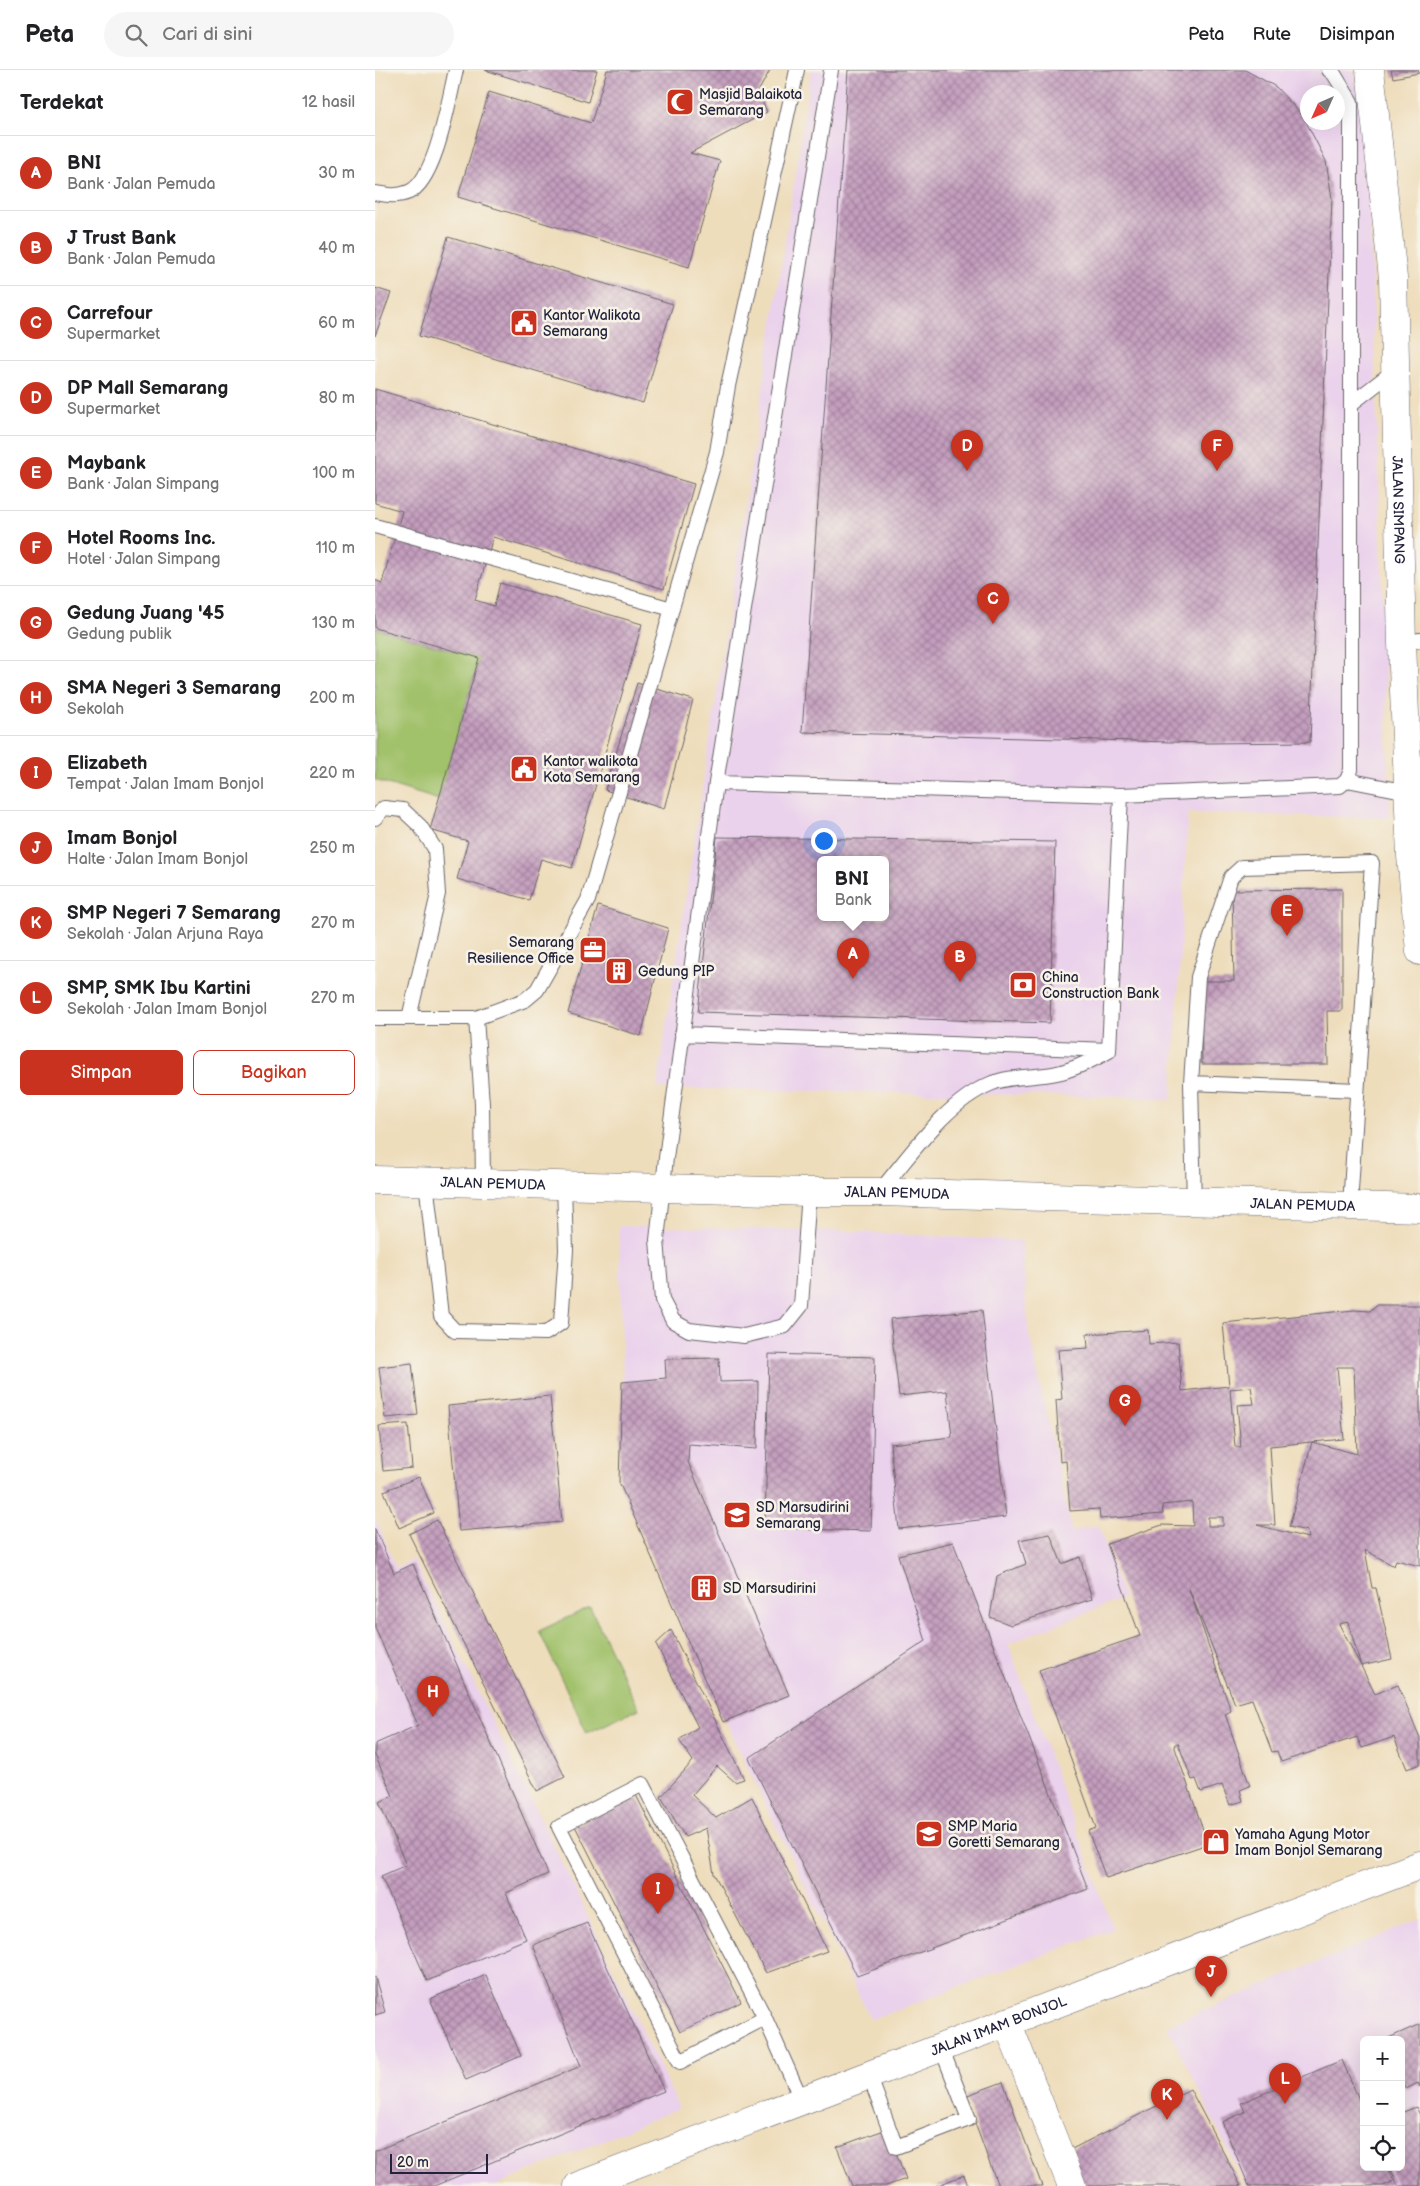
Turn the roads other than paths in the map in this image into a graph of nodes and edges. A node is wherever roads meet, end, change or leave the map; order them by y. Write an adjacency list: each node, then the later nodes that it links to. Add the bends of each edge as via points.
1 (457, 70): 6 (lane, via 432,165 422,182 410,192 393,196)
2 (797, 70): 10 (lane, via 730,376 717,452)
3 (831, 70): 13 (lane)
4 (1329, 70): 8 (lane, via 1351,102)
5 (1370, 70): 7 (main road, JALAN SIMPANG, via 1393,278)
6 (375, 193)
7 (1395, 370): 8 (lane); 11 (main road, JALAN SIMPANG)
8 (1351, 404): 12 (lane, via 1351,770)
9 (375, 526): 10 (lane)
10 (672, 610): 20 (lane, via 588,900 537,990 525,1000)
11 (1411, 641): 14 (main road, JALAN SIMPANG)
12 (1347, 780): 14 (lane); 15 (lane, via 1340,786)
13 (716, 783): 15 (lane); 21 (lane)
14 (1408, 792): 17 (main road, JALAN SIMPANG)
15 (1121, 795): 22 (lane)
16 (375, 818): 19 (lane, via 384,808 403,810 420,826 435,849 438,894)
17 (1420, 951)
18 (375, 1018): 19 (lane)
19 (409, 1018): 20 (lane)
20 (477, 1018): 27 (lane)
21 (681, 1034): 22 (lane); 29 (lane)
22 (1109, 1050): 31 (lane, via 1081,1066 1056,1074 1021,1076 990,1084 963,1100 944,1116)
23 (1191, 1083): 24 (lane); 24 (lane, via 1198,977 1231,877 1242,867 1372,863); 32 (lane)
24 (1357, 1090): 33 (lane)
25 (375, 1180): 26 (main road, JALAN PEMUDA)
26 (426, 1182): 27 (main road, JALAN PEMUDA); 28 (lane, via 441,1316 455,1331 546,1333 561,1322 566,1250)
27 (483, 1183): 28 (main road, JALAN PEMUDA)
28 (564, 1185): 29 (main road, JALAN PEMUDA)
29 (663, 1188): 30 (main road, JALAN PEMUDA); 30 (lane, via 657,1240 662,1300 673,1321 689,1330 744,1336 785,1326 801,1306)
30 (809, 1192): 31 (main road, JALAN PEMUDA)
31 (879, 1192): 32 (main road, JALAN PEMUDA)
32 (1194, 1202): 33 (main road, JALAN PEMUDA)
33 (1350, 1206): 34 (main road, JALAN PEMUDA)
34 (1420, 1208)
35 (1420, 1865): 37 (main road, JALAN IMAM BONJOL)
36 (765, 2018): 36 (lane, via 680,2062 559,1827 643,1784); 40 (lane)
37 (1007, 2022): 38 (main road, JALAN IMAM BONJOL); 42 (main road)
38 (941, 2047): 39 (main road, JALAN IMAM BONJOL); 39 (lane, via 969,2119 896,2147)
39 (869, 2075): 40 (main road, JALAN IMAM BONJOL)
40 (802, 2100): 41 (main road, JALAN IMAM BONJOL)
41 (578, 2186)
42 (1072, 2186)

